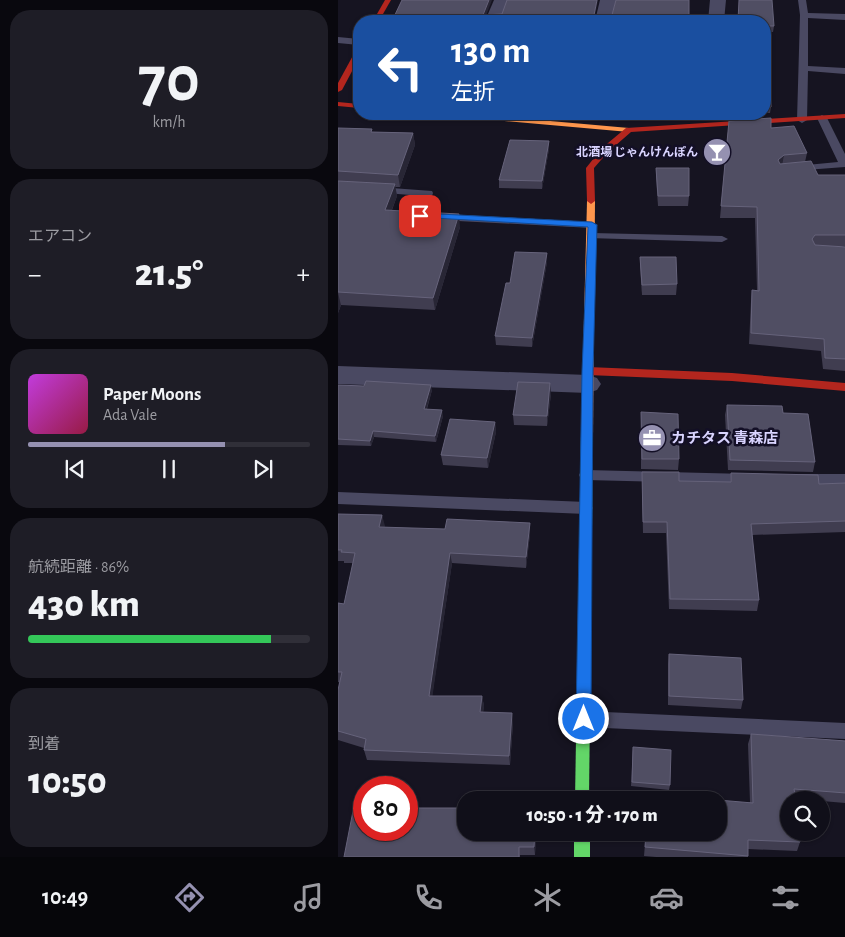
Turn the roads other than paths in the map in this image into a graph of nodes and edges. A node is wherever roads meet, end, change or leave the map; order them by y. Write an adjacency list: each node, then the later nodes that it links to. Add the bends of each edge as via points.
1 (388, 0): 6 (main road)
2 (502, 0): 7 (street)
3 (608, 0): 8 (street)
4 (718, 0): 9 (street)
5 (802, 0): 10 (lane)
6 (379, 15)
7 (496, 15)
8 (604, 15)
9 (717, 15)
10 (804, 15): 11 (lane); 15 (lane)
11 (846, 17)
12 (338, 40): 13 (lane)
13 (353, 48)
14 (353, 62): 17 (main road)
15 (803, 68): 16 (lane); 23 (lane)
16 (846, 71)
17 (338, 90)
18 (338, 104): 19 (main road)
19 (353, 105)
20 (846, 116): 21 (main road)
21 (822, 118): 23 (main road); 25 (lane, via 844,164)
22 (515, 120): 24 (main road)
23 (802, 120): 24 (main road)
24 (628, 130): 27 (main road, via 590,168)
25 (782, 171)
26 (365, 190): 27 (lane, via 428,193 420,216)
27 (592, 231): 28 (lane); 30 (main road)
28 (722, 239)
29 (338, 375): 30 (street)
30 (588, 378): 31 (main road, via 732,377); 32 (main road)
31 (846, 388)
32 (586, 475): 33 (lane); 37 (main road)
33 (766, 479)
34 (786, 479): 35 (lane)
35 (846, 480)
36 (338, 498): 37 (lane)
37 (586, 508): 38 (main road)
38 (584, 719): 39 (lane); 40 (main road)
39 (846, 730)
40 (582, 791)
41 (582, 841): 42 (main road)
42 (582, 857)

